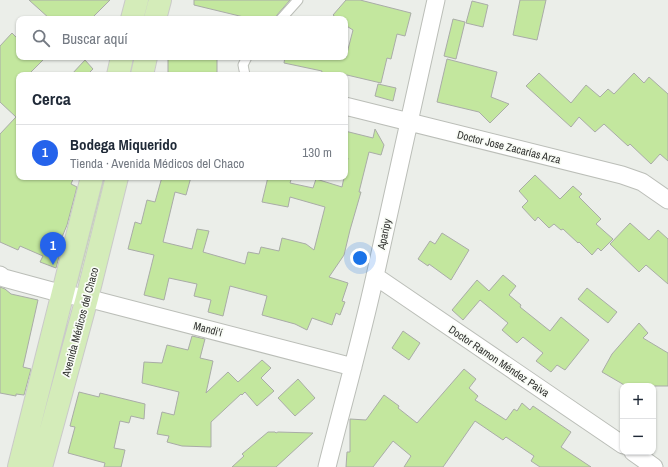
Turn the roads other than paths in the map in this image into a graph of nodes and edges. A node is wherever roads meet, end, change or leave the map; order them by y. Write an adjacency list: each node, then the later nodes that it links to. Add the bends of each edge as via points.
1 (137, 0): 5 (main road)
2 (160, 0): 6 (main road)
3 (298, 0): 7 (lane)
4 (436, 0): 15 (street, Aparipy)
5 (133, 16)
6 (157, 16)
7 (284, 16)
8 (121, 60): 11 (main road)
9 (145, 60): 12 (main road)
10 (246, 60): 13 (lane, via 243,65)
11 (119, 72)
12 (143, 72)
13 (244, 72)
14 (348, 107): 15 (street, Doctor Jose Zacarías Arza)
15 (408, 122): 18 (street, Doctor Jose Zacarías Arza, via 622,175 642,182); 20 (street, Aparipy)
16 (91, 180): 21 (main road, Avenida Médicos del Chaco)
17 (116, 180): 22 (main road, Avenida Médicos del Chaco)
18 (668, 200)
19 (0, 275): 21 (street, Mandi'í)
20 (375, 276): 23 (street, Aparipy); 24 (street, Doctor Ramon Méndez Paiva)
21 (63, 294): 22 (street, Mandi'í); 26 (main road, Avenida Médicos del Chaco)
22 (87, 298): 23 (street, Mandi'í); 27 (main road, Avenida Médicos del Chaco)
23 (353, 367): 28 (street, Aparipy)
24 (620, 444)
25 (636, 455): 29 (street)
26 (19, 467)
27 (41, 467)
28 (327, 467)
29 (654, 467)

